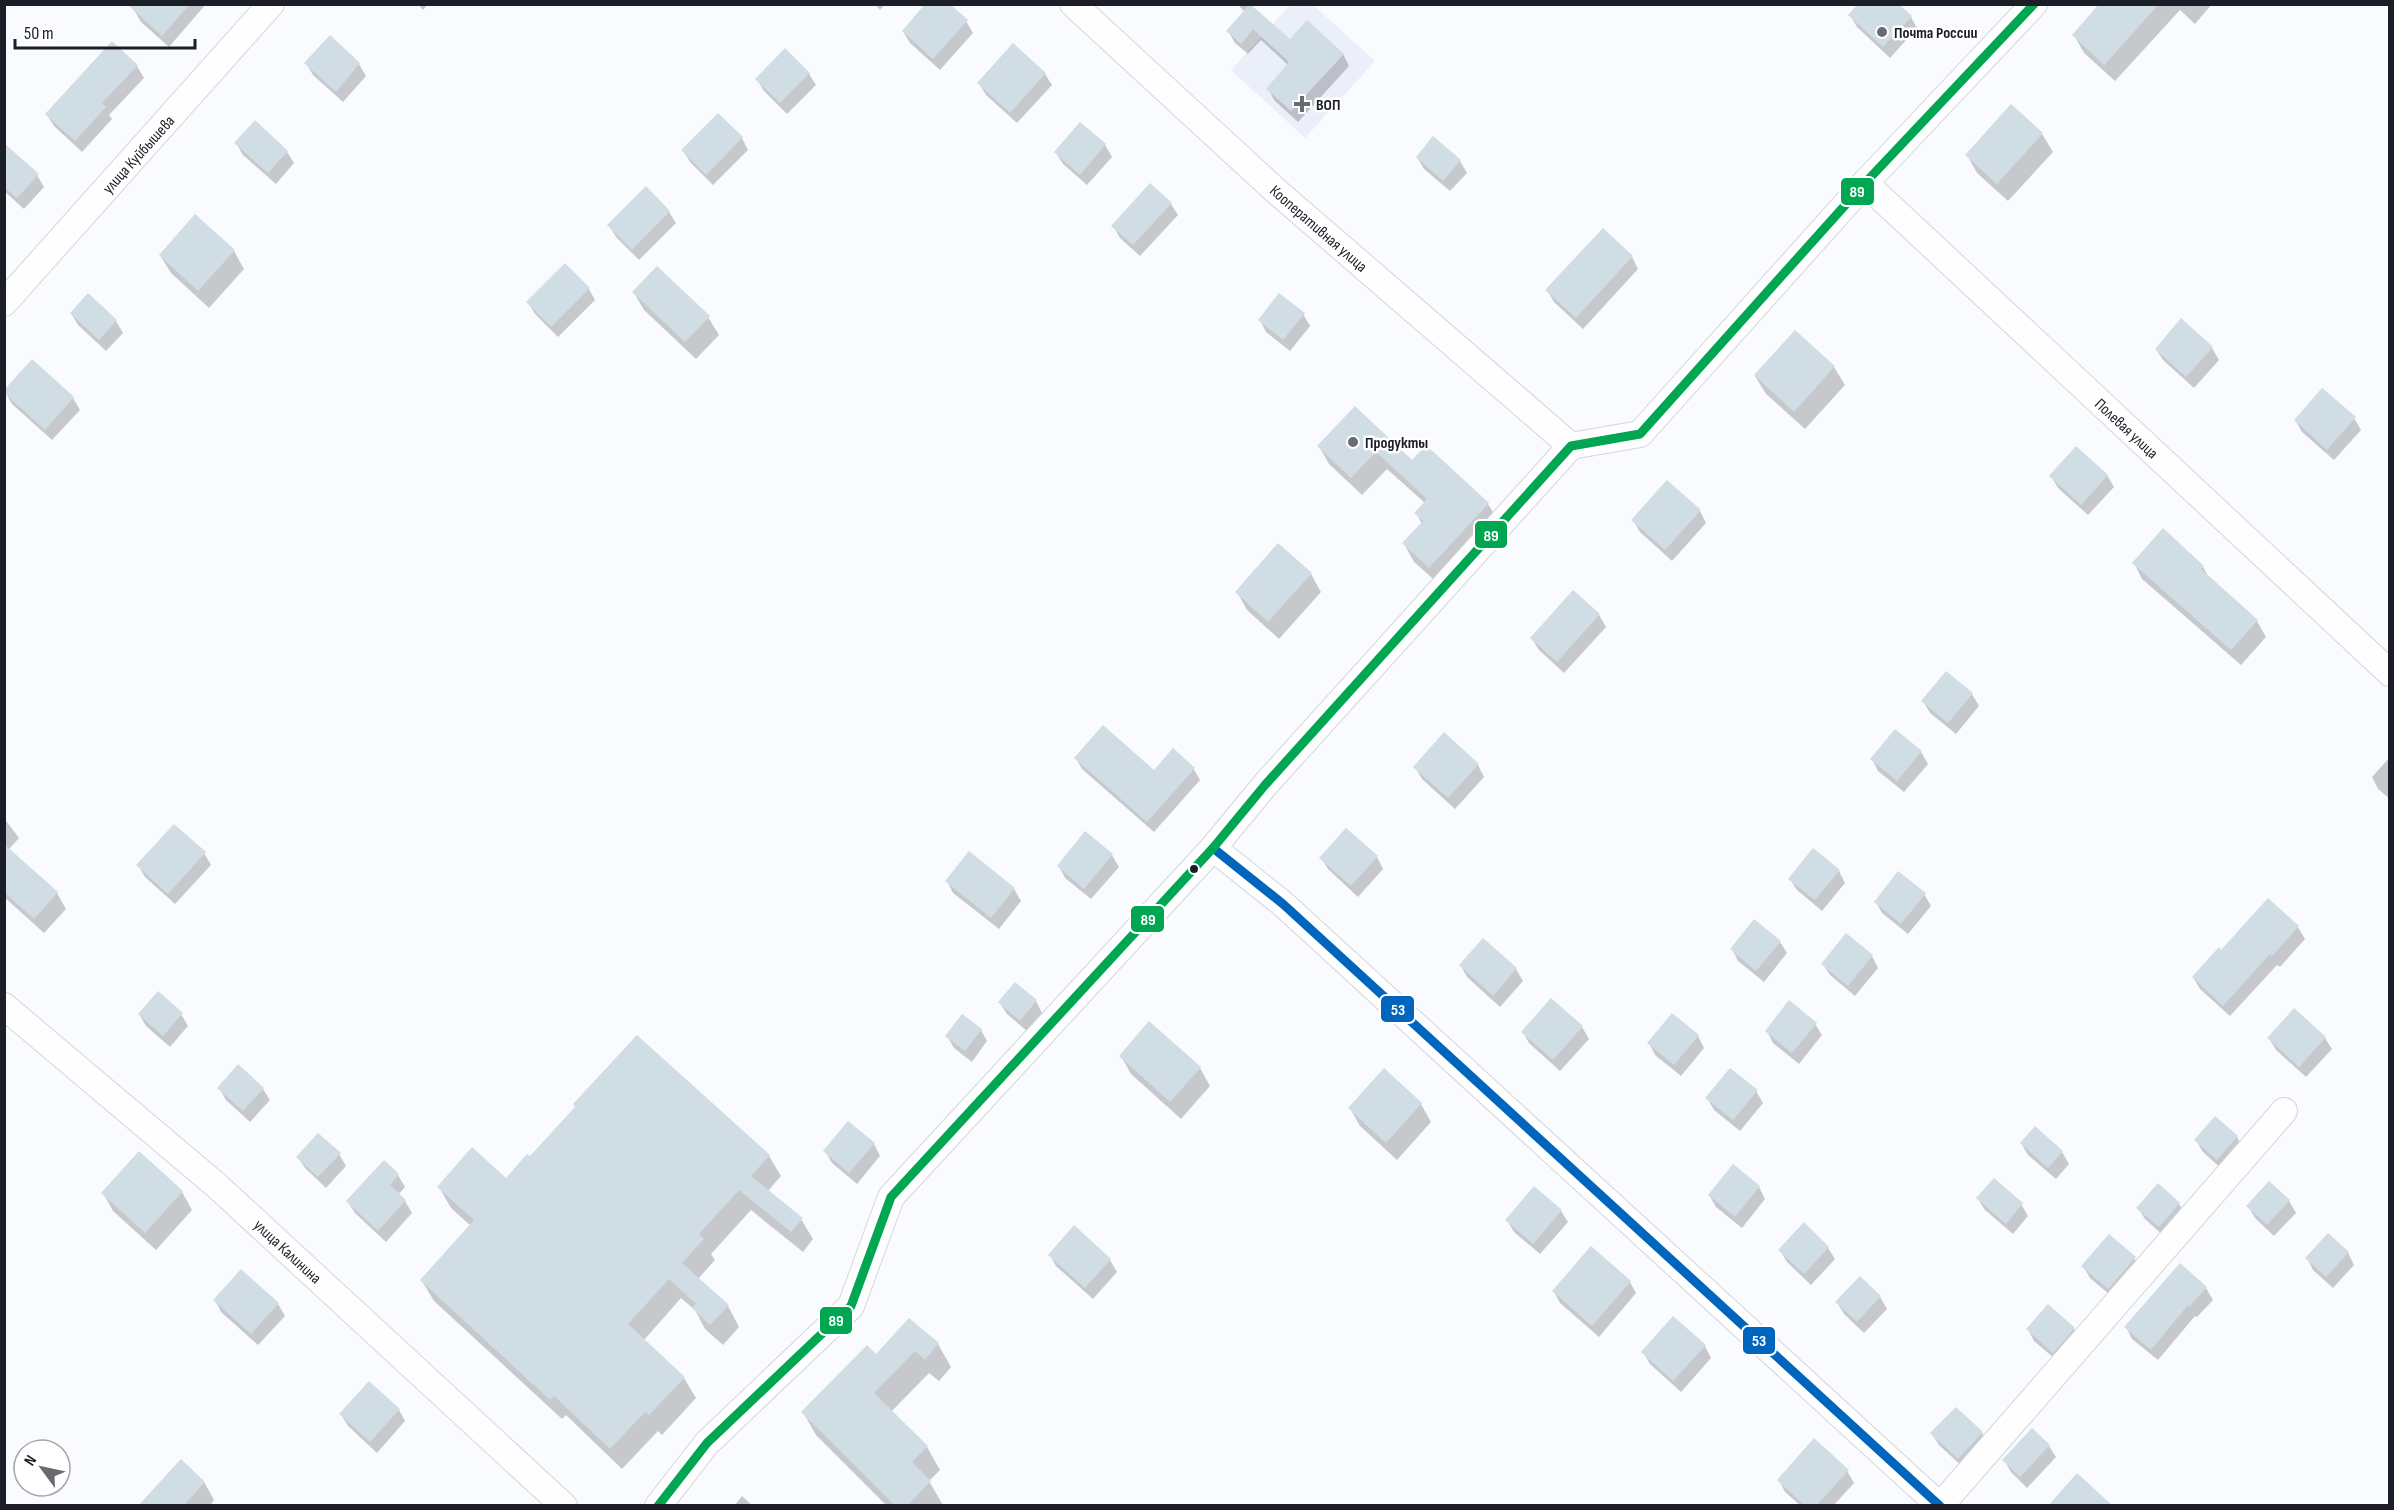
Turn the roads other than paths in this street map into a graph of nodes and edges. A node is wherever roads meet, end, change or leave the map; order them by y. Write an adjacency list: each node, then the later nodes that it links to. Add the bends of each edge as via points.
1 (271, 4): 5 (street, улица Куйбышева)
2 (1073, 4): 6 (street, Кооперативная улица, via 1275,190)
3 (2034, 4): 4 (street)
4 (1865, 183): 6 (street, via 1640,434); 7 (street, Полевая улица)
5 (4, 303)
6 (1571, 446): 8 (street, via 1265,785)
7 (2390, 673)
8 (1213, 848): 12 (street, via 891,1197 851,1306 708,1443); 13 (street, via 1292,912)
9 (4, 1006): 11 (street, улица Калинина, via 216,1185)
10 (2284, 1111): 13 (street)
11 (564, 1506)
12 (658, 1506)
13 (1940, 1506)

